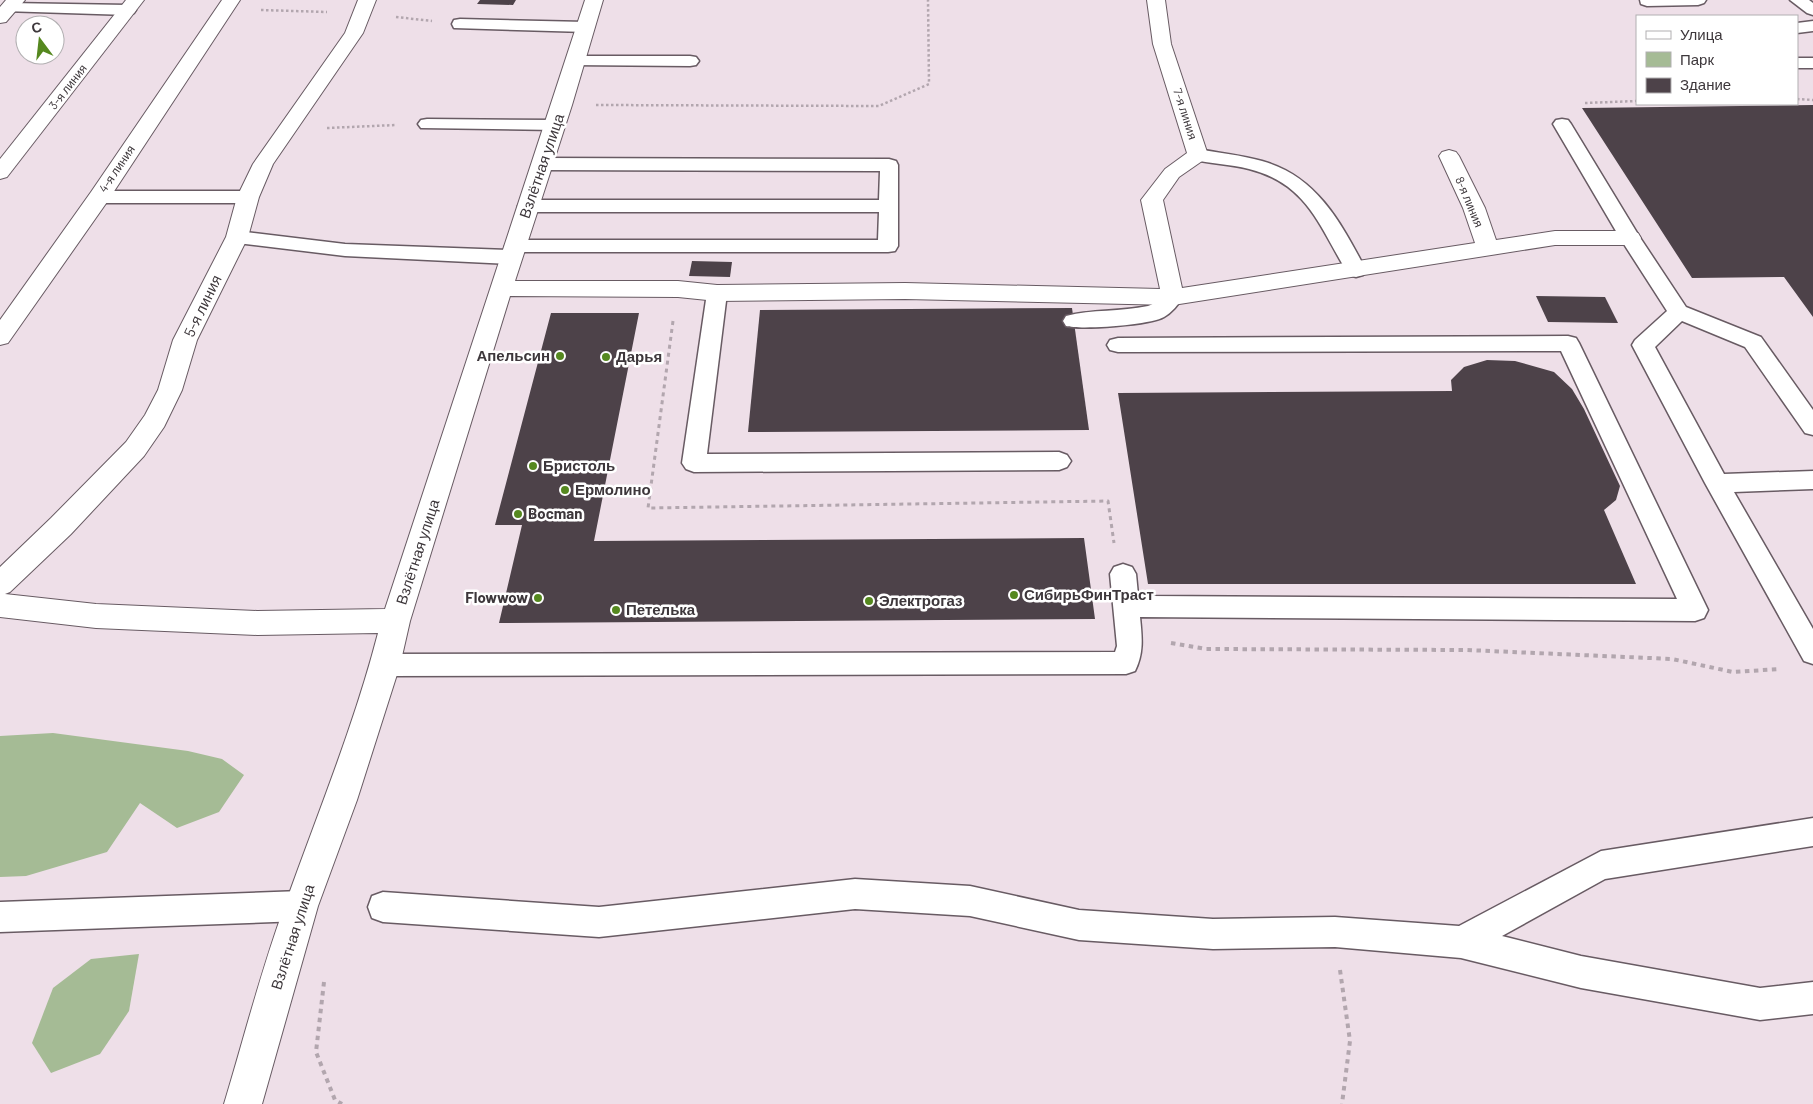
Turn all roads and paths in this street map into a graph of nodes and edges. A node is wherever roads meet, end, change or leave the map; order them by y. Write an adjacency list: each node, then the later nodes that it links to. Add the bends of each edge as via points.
1 (231, 0): 32 (street, 4-я линия)
2 (366, 0): 27 (street, 5-я линия, via 354,33)
3 (594, 0): 15 (street, Взлётная улица)
4 (928, 0): 24 (path, via 929,84 879,106)
5 (1156, 0): 28 (street, 7-я линия, via 1162,44)
6 (1698, 0): 8 (lane)
7 (1798, 0): 11 (lane)
8 (1647, 1): 12 (lane)
9 (131, 5): 10 (lane); 31 (street, 3-я линия)
10 (8, 9)
11 (1813, 10)
12 (1658, 15)
13 (460, 24): 15 (lane)
14 (1813, 26): 16 (lane)
15 (586, 27): 17 (street, Взлётная улица)
16 (1798, 28)
17 (576, 61): 18 (lane); 24 (street, Взлётная улица)
18 (690, 61)
19 (1813, 63): 20 (lane)
20 (1798, 64)
21 (1798, 99): 22 (path)
22 (1813, 100)
23 (1636, 101): 26 (path, via 1574,106)
24 (559, 115): 25 (lane); 30 (street, Взлётная улица)
25 (427, 124): 27 (path)
26 (1562, 124): 37 (lane)
27 (286, 130): 33 (street, 5-я линия, via 263,164)
28 (1198, 155): 40 (lane, via 1263,167 1304,189 1326,214); 43 (street, 7-я линия, via 1172,173 1152,200)
29 (1449, 156): 38 (street, 8-я линия, via 1474,208)
30 (542, 164): 34 (street, Взлётная улица); 35 (lane, via 889,165)
31 (0, 173)
32 (98, 197): 33 (lane); 46 (street, 4-я линия)
33 (248, 197): 36 (street, 5-я линия)
34 (528, 206): 35 (lane); 39 (street, Взлётная улица)
35 (888, 206): 39 (lane, via 888,246)
36 (237, 237): 39 (lane, via 345,250); 55 (street, 5-я линия, via 185,340 170,390 140,442 62,526)
37 (1630, 238): 38 (street, via 1555,238); 44 (lane)
38 (1488, 248): 40 (street)
39 (513, 251): 41 (street, Взлётная улица)
40 (1356, 270): 43 (street)
41 (502, 288): 42 (street, via 678,289); 58 (street, Взлётная улица)
42 (717, 293): 43 (street, via 924,292); 49 (lane, via 694,463)
43 (1173, 297): 45 (lane, via 1157,312)
44 (1679, 312): 48 (lane, via 1753,342); 51 (lane, via 1643,346)
45 (1074, 321)
46 (0, 337)
47 (1118, 345): 57 (lane, via 1568,343 1695,610)
48 (1813, 427)
49 (1058, 460)
50 (1813, 480): 51 (lane)
51 (1717, 483): 60 (lane)
52 (1098, 502): 53 (path, via 1108,501)
53 (1115, 547)
54 (1123, 574): 57 (lane)
55 (0, 584)
56 (0, 605): 58 (street, via 96,616 257,623)
57 (1125, 605): 59 (lane)
58 (396, 621): 61 (street, Взлётная улица)
59 (1130, 646): 61 (lane, via 1126,663); 62 (path, via 1154,641 1206,649 1497,652 1672,659 1733,672)
60 (1813, 653)
61 (386, 665): 64 (street, Взлётная улица, via 342,800)
62 (1789, 667)
63 (1813, 832): 68 (lane, via 1601,865)
64 (302, 906): 66 (lane); 70 (street, Взлётная улица)
65 (383, 908): 67 (lane, via 599,922 855,894 970,901 1079,925 1213,934)
66 (0, 917)
67 (1335, 932): 68 (lane); 71 (path, via 1350,1041)
68 (1460, 942): 69 (lane, via 1582,972 1760,1004)
69 (1813, 998)
70 (243, 1104)
71 (1342, 1104)

